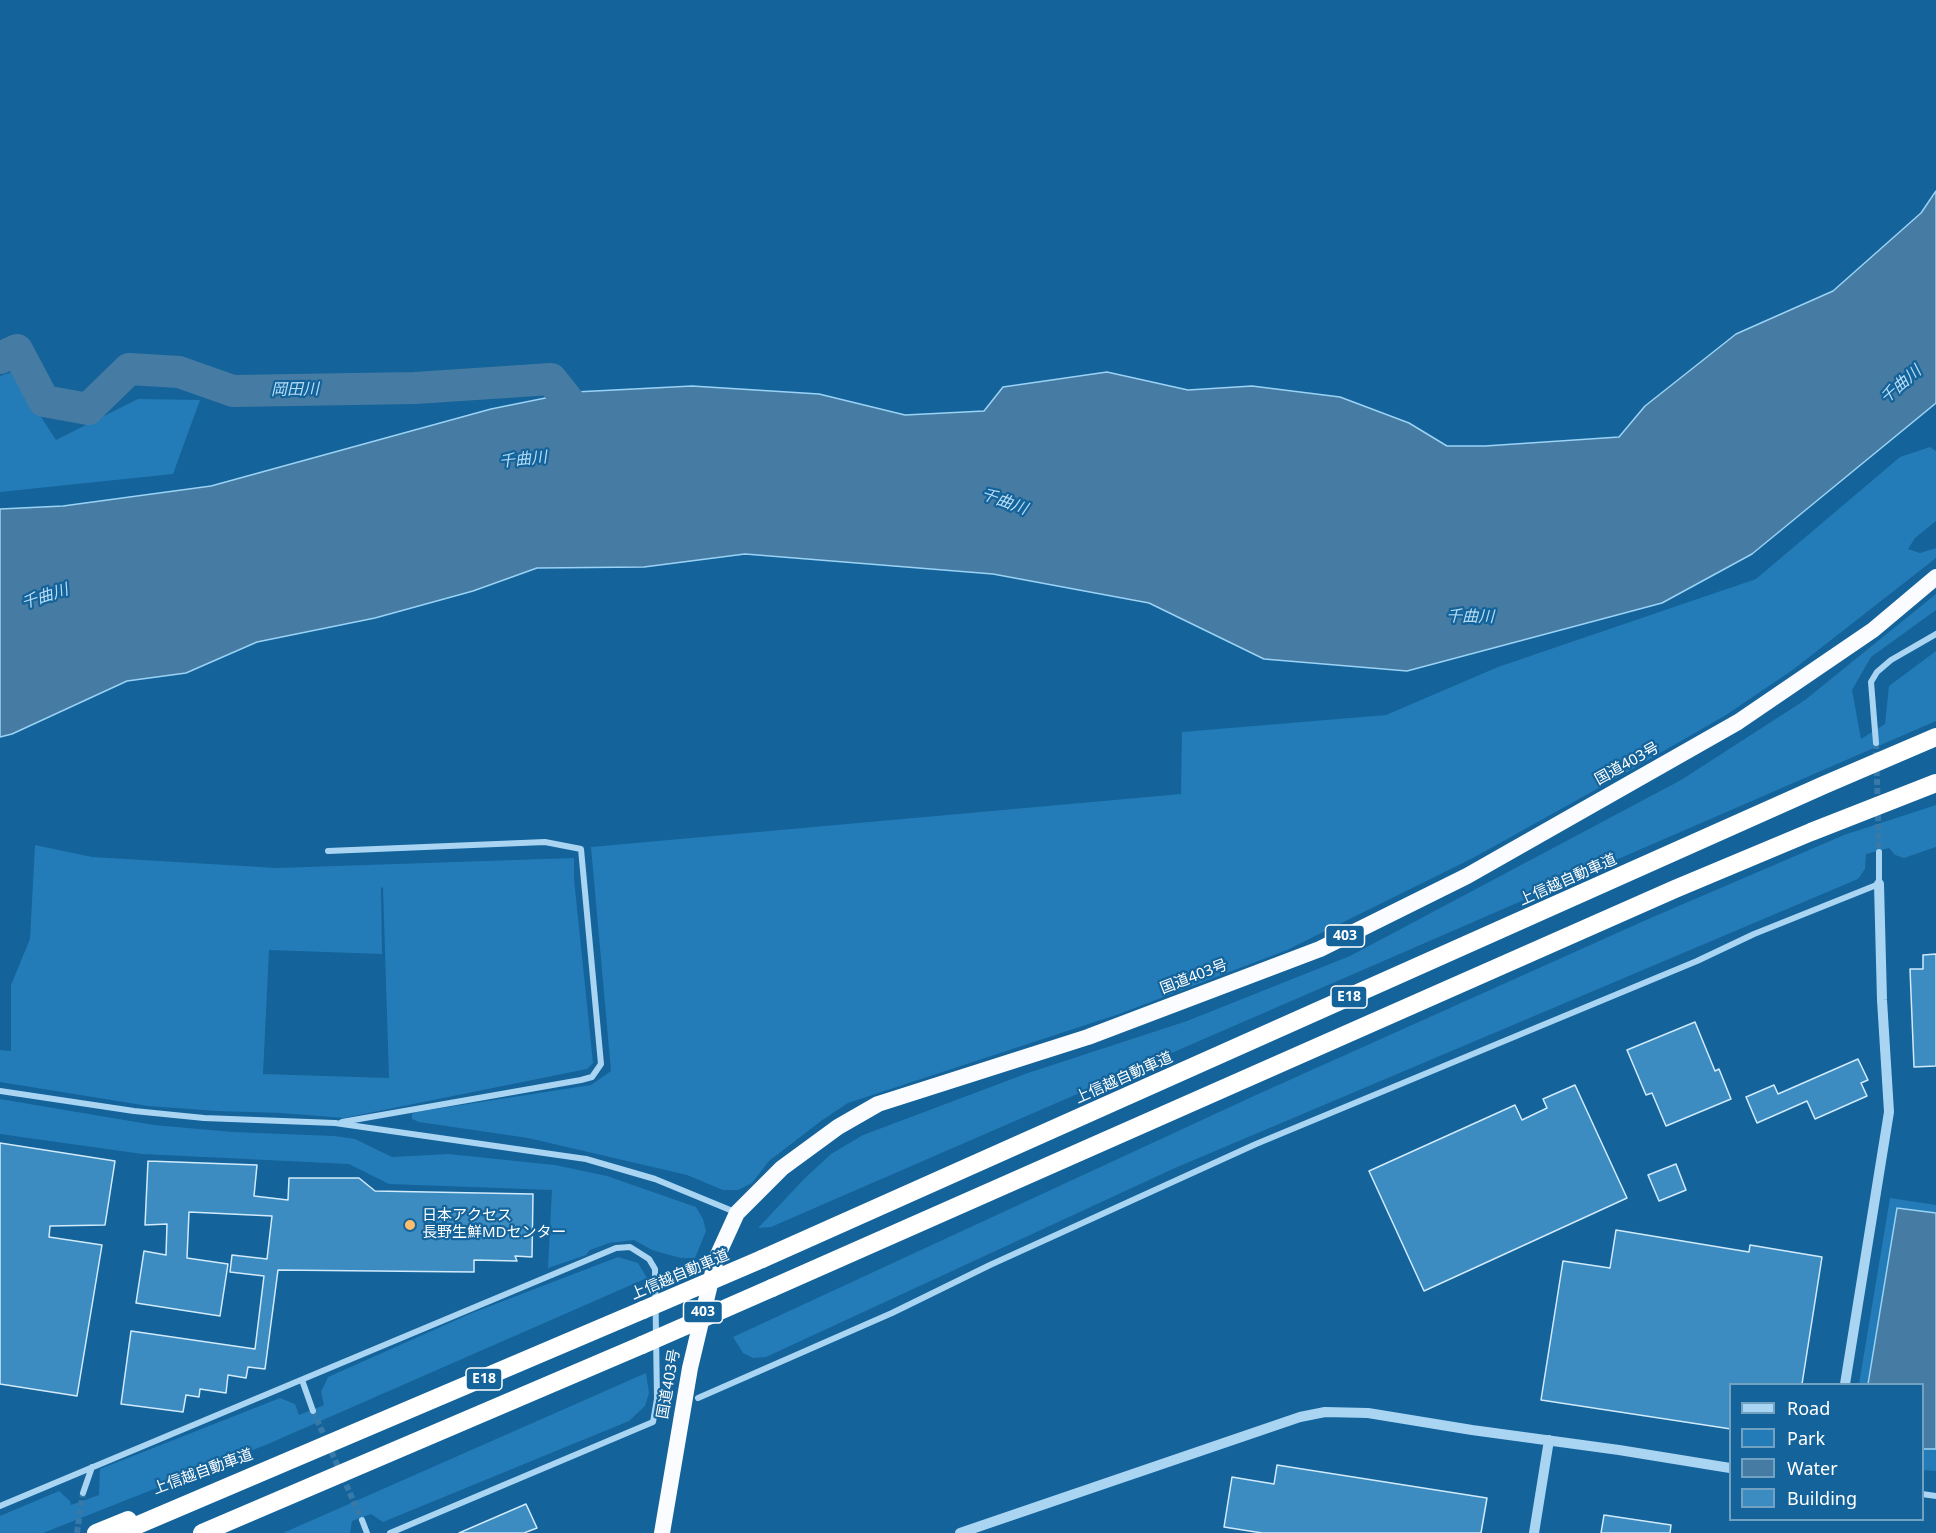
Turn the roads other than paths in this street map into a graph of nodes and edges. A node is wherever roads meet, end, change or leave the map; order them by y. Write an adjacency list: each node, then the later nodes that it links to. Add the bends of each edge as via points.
1 (1936, 577): 11 (highway, 国道403号 / 403, via 1873,630 1738,722 1467,876 1320,949 1088,1037 878,1104 782,1168)
2 (1936, 634): 4 (street, via 1891,660 1871,682)
3 (1936, 737): 17 (highway, 上信越自動車道 / E18, bridge, via 762,1259)
4 (1876, 743)
5 (1936, 783): 20 (highway, E18, bridge, via 1675,889)
6 (328, 850): 10 (street, via 545,842 581,849 601,1064 592,1077 580,1080)
7 (1879, 852): 8 (street)
8 (1879, 884): 13 (street, via 1889,1112); 14 (street, via 1256,1144 892,1313)
9 (0, 1091): 10 (street, via 204,1118)
10 (335, 1123): 11 (street, via 586,1159 655,1179)
11 (737, 1212): 31 (highway, 国道403号 / 403, via 716,1259 699,1327)
12 (302, 1380): 15 (street); 18 (street); 24 (street, via 616,1248 630,1247 649,1258 655,1269 657,1399 653,1422)
13 (1845, 1383)
14 (698, 1398)
15 (313, 1411)
16 (1550, 1440): 19 (street); 32 (street, via 1368,1413 1325,1412 1300,1417); 33 (street)
17 (324, 1447): 25 (highway, 上信越自動車道 / E18); 26 (highway, 上信越自動車道 / E18)
18 (92, 1467): 21 (street); 22 (street)
19 (1729, 1468)
20 (334, 1478): 27 (highway, E18); 28 (highway, E18)
21 (83, 1494)
22 (0, 1506)
23 (362, 1520): 29 (street)
24 (403, 1531): 30 (street)
25 (96, 1533)
26 (119, 1533)
27 (202, 1533)
28 (213, 1533)
29 (367, 1533)
30 (390, 1533)
31 (662, 1533)
32 (960, 1533)
33 (1534, 1533)

